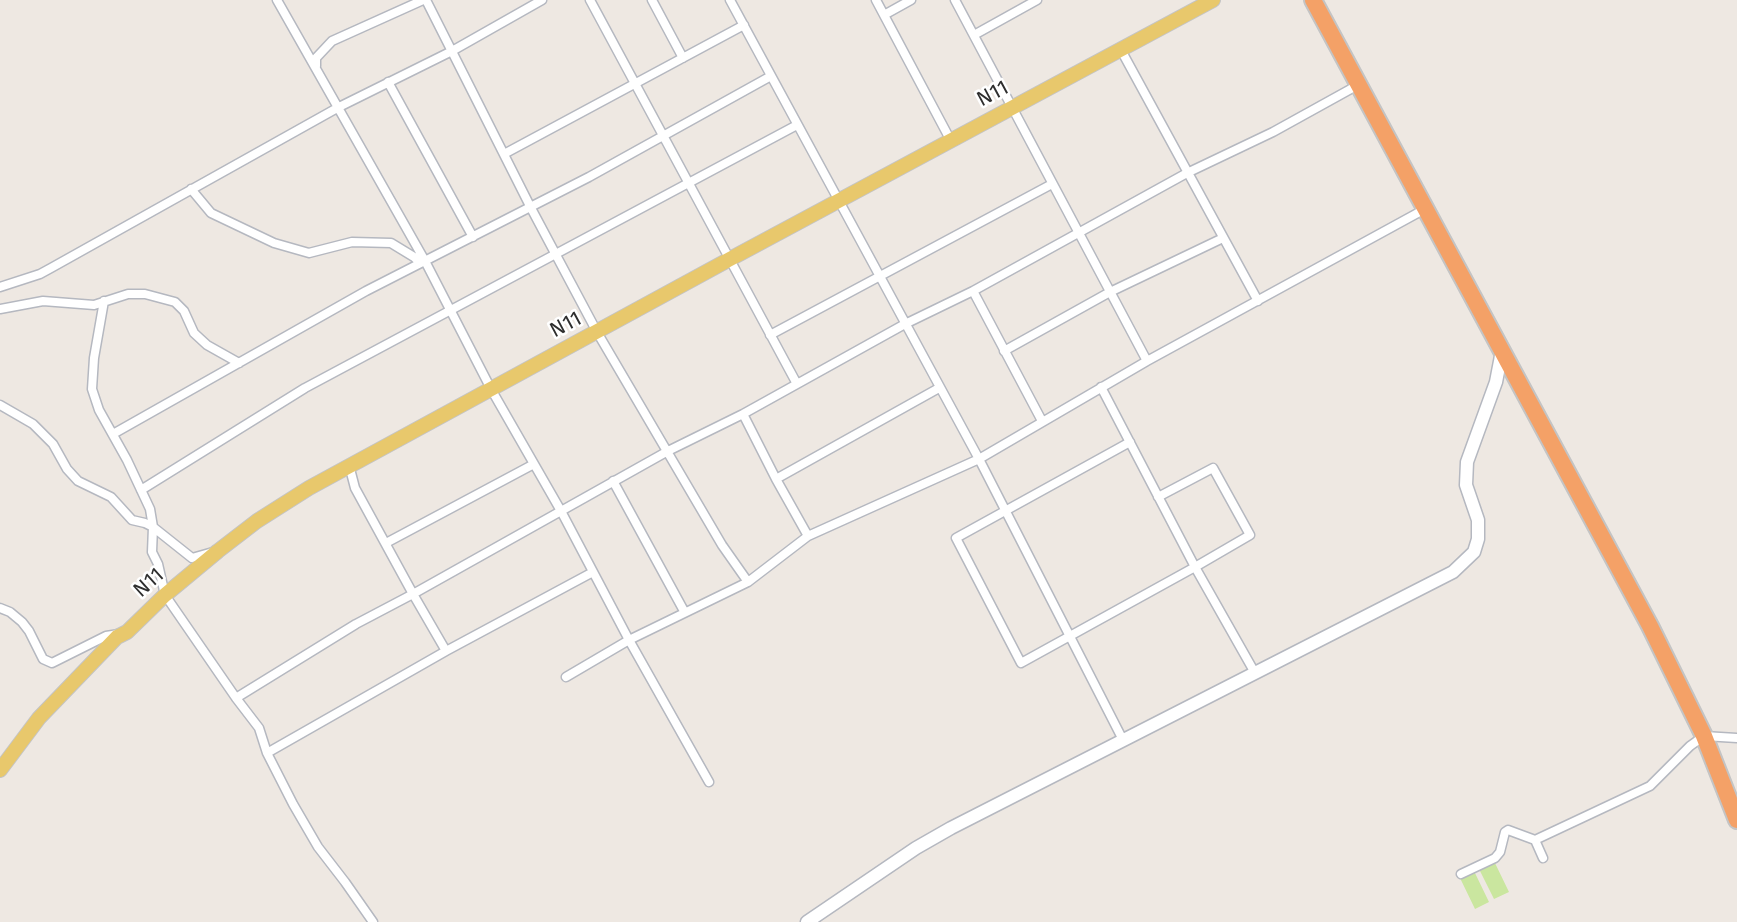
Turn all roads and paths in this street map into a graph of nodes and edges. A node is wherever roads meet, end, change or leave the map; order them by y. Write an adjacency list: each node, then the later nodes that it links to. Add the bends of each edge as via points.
1 (277, 0): 19 (street)
2 (424, 0): 17 (street); 19 (street, via 332,41 316,58)
3 (542, 0): 17 (street)
4 (590, 0): 22 (street)
5 (652, 0): 18 (street)
6 (730, 0): 14 (street)
7 (876, 0): 13 (street)
8 (911, 0): 13 (street)
9 (955, 0): 15 (street)
10 (1037, 0): 15 (street)
11 (1213, 0): 16 (main road, N11)
12 (1313, 0): 23 (highway)
13 (884, 15): 28 (street)
14 (744, 25): 18 (street); 20 (street)
15 (974, 35): 25 (street)
16 (1121, 50): 25 (main road, N11); 30 (street)
17 (452, 51): 21 (street); 29 (street)
18 (683, 58): 22 (street)
19 (316, 67): 24 (street)
20 (771, 76): 26 (street); 27 (street)
21 (388, 82): 24 (street); 38 (street)
22 (635, 83): 27 (street); 29 (street)
23 (1358, 85): 30 (street); 36 (highway)
24 (339, 107): 33 (street); 42 (street)
25 (1012, 107): 28 (main road, N11); 32 (street)
26 (797, 125): 31 (street); 34 (street)
27 (663, 135): 31 (street); 35 (street)
28 (951, 141): 34 (main road, N11)
29 (504, 154): 35 (street)
30 (1187, 173): 37 (street); 39 (street)
31 (688, 182): 40 (street); 41 (street)
32 (1052, 184): 37 (street); 43 (street)
33 (191, 189): 42 (street, via 211,213 274,243 309,253 352,243 391,243); 44 (street, via 40,274)
34 (838, 201): 41 (main road, N11); 43 (street)
35 (531, 208): 38 (street); 40 (street)
36 (1425, 209): 48 (street); 55 (highway)
37 (1078, 233): 45 (street); 46 (street)
38 (473, 237): 42 (street)
39 (1223, 238): 46 (street); 48 (street)
40 (556, 253): 50 (street); 52 (street)
41 (730, 259): 52 (main road, N11); 53 (street)
42 (422, 262): 50 (street); 57 (street)
43 (880, 277): 51 (street); 53 (street)
44 (0, 286)
45 (973, 291): 51 (street); 54 (street)
46 (1110, 292): 54 (street); 56 (street)
47 (104, 301): 49 (street, via 85,305 43,301); 57 (street, via 145,294 176,302 207,345); 65 (street, via 92,389)
48 (1258, 301): 56 (street)
49 (0, 309)
50 (449, 310): 61 (street); 73 (street, via 304,388)
51 (905, 324): 58 (street); 60 (street)
52 (597, 332): 61 (main road, N11); 67 (street)
53 (770, 335): 58 (street)
54 (1004, 351): 64 (street)
55 (1502, 351): 92 (street, via 1496,382 1467,462 1466,485 1478,520 1474,552 1444,577); 95 (highway, via 1655,635)
56 (1147, 361): 59 (street)
57 (240, 363): 65 (street)
58 (796, 384): 63 (street)
59 (1101, 387): 64 (street); 66 (street)
60 (939, 388): 68 (street); 71 (street)
61 (491, 389): 69 (street); 70 (main road, N11)
62 (0, 405): 77 (street, via 33,424 60,453 78,481 111,497 132,520)
63 (743, 414): 67 (street); 71 (street)
64 (1042, 421): 68 (street)
65 (113, 434): 73 (street)
66 (1130, 442): 74 (street); 75 (street)
67 (668, 451): 72 (street); 83 (street)
68 (979, 459): 75 (street); 78 (street)
69 (534, 464): 76 (street); 79 (street)
70 (349, 465): 79 (street, via 355,488); 80 (main road, N11, via 257,521)
71 (776, 479): 78 (street)
72 (613, 482): 76 (street); 87 (street)
73 (141, 490): 77 (street)
74 (1158, 497): 81 (street); 81 (street, via 1213,468 1250,535)
75 (1005, 510): 89 (street); 89 (street, via 956,538 1021,663)
76 (561, 511): 82 (street); 84 (street)
77 (153, 527): 80 (street, via 192,558); 85 (street, via 152,552)
78 (808, 537): 83 (street)
79 (386, 543): 84 (street)
80 (218, 551): 85 (main road, N11)
81 (1195, 567): 89 (street); 92 (street)
82 (593, 572): 90 (street); 91 (street)
83 (748, 582): 87 (street)
84 (413, 594): 91 (street); 94 (street, via 356,624)
85 (165, 595): 88 (main road, N11); 94 (street)
86 (0, 608): 88 (street, via 22,622 43,659 52,663 106,636)
87 (684, 611): 90 (street)
88 (127, 632): 99 (main road, N11, via 39,718)
89 (1070, 636): 97 (street)
90 (629, 640): 93 (street); 100 (street)
91 (446, 651): 98 (street)
92 (1255, 673): 97 (street)
93 (566, 677)
94 (236, 698): 98 (street, via 259,728)
95 (1704, 736): 96 (street); 101 (highway); 102 (street, via 1650,786)
96 (1737, 738)
97 (1124, 740): 106 (street, via 916,848)
98 (267, 753): 105 (street, via 318,847)
99 (0, 770)
100 (709, 782)
101 (1737, 819)
102 (1535, 840): 103 (street); 104 (street, via 1508,830 1495,858)
103 (1543, 858)
104 (1461, 874)
105 (372, 922)
106 (807, 922)

